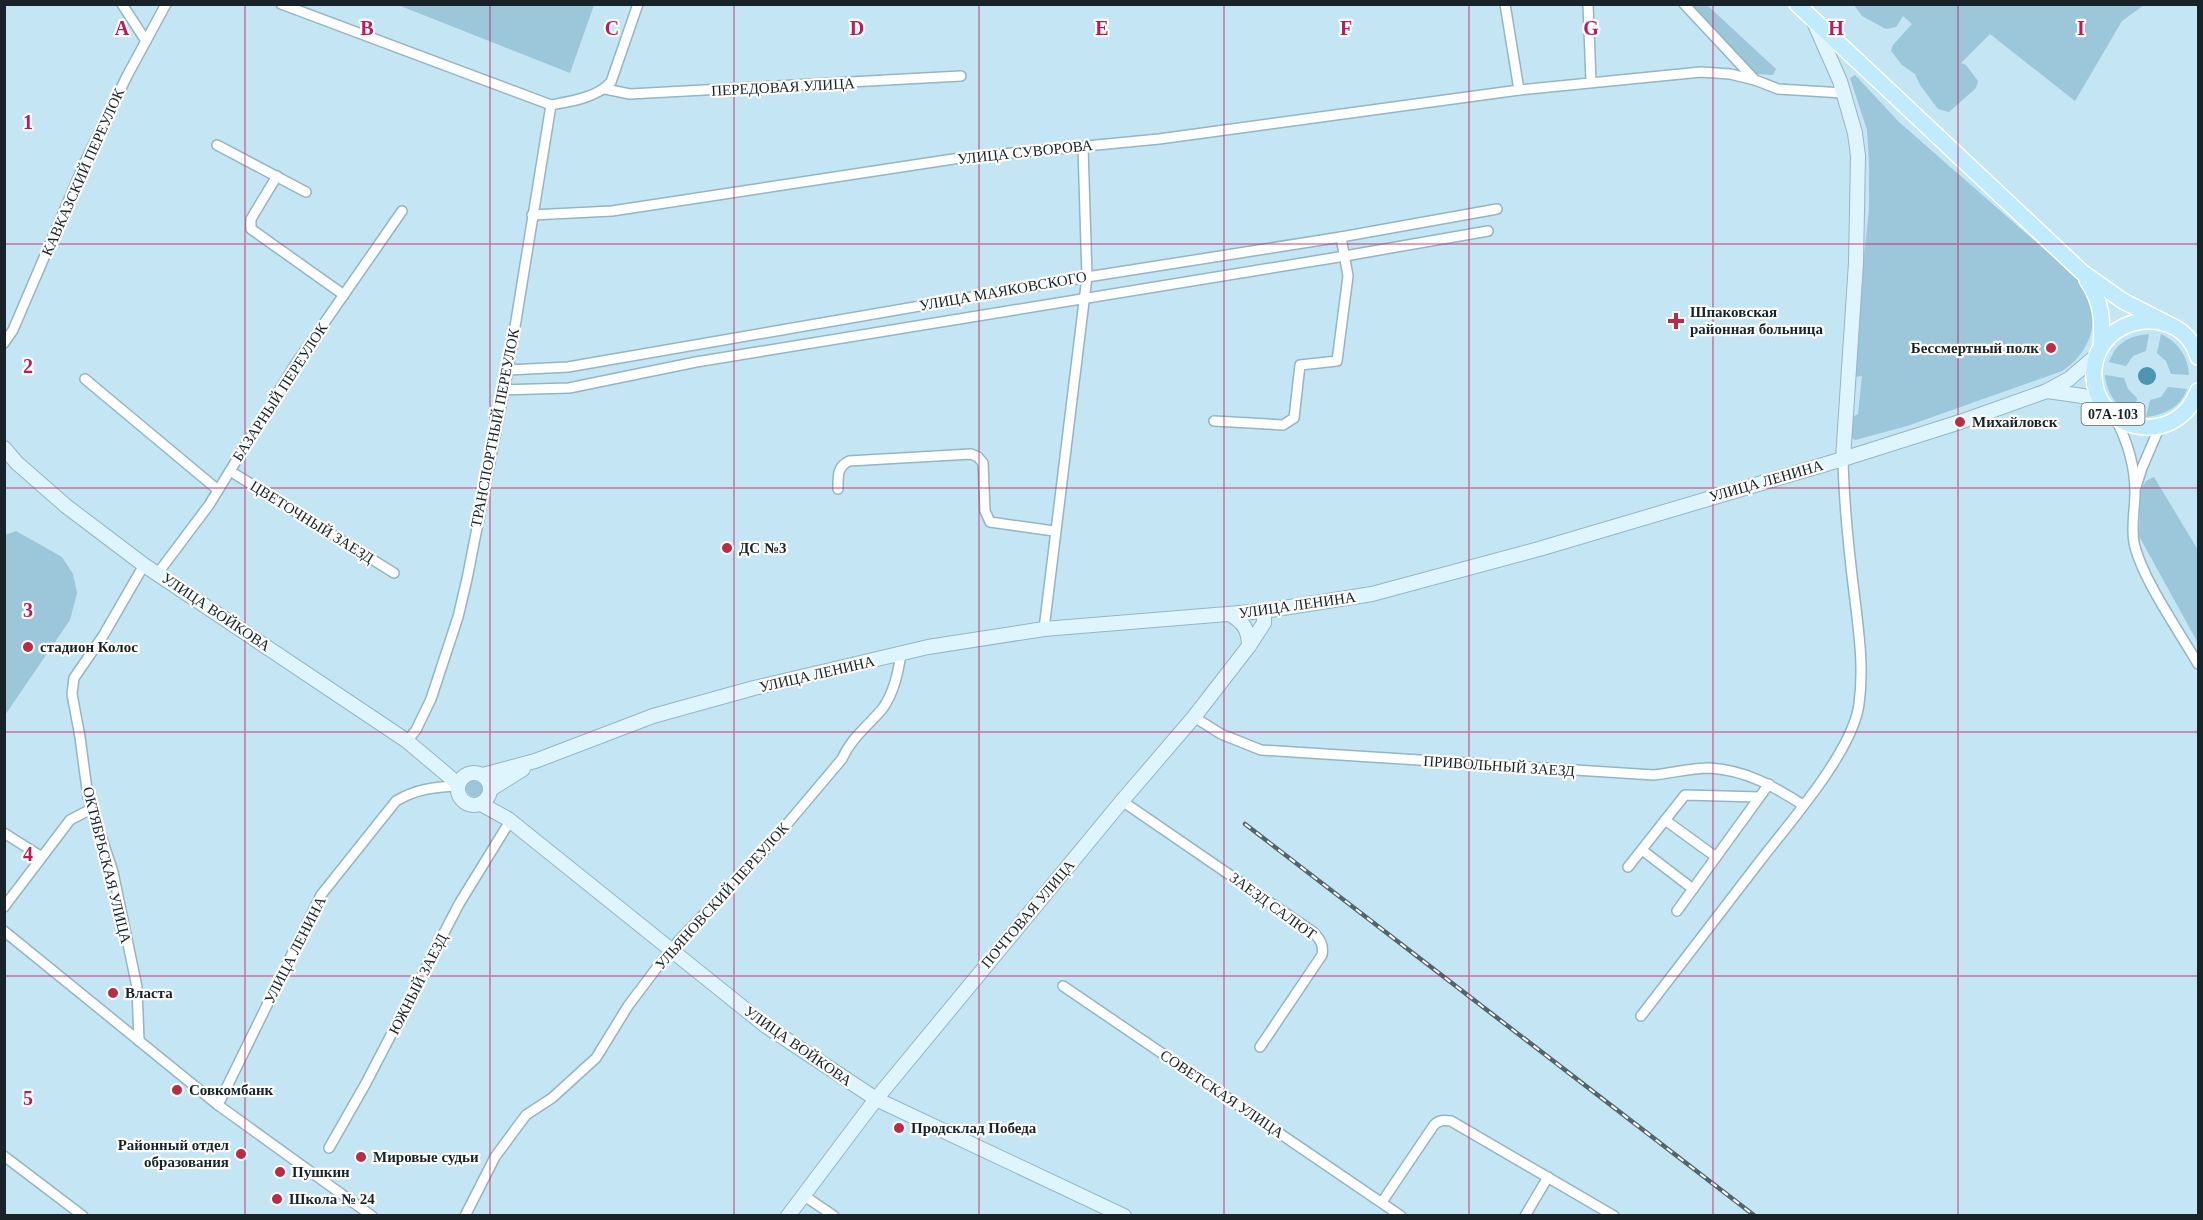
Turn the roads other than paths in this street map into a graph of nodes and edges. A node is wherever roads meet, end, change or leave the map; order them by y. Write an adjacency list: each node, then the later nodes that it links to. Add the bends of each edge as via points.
1 (122, 4): 10 (street)
2 (166, 4): 10 (street, КАВКАЗСКИЙ ПЕРЕУЛОК)
3 (281, 4): 18 (street)
4 (638, 4): 16 (street, via 619,63)
5 (1505, 4): 17 (street)
6 (1588, 4): 14 (street)
7 (1684, 4): 13 (street)
8 (1799, 5): 9 (main road, 07А-103)
9 (1813, 20): 11 (main road, 07А-103); 15 (main road)
10 (146, 40): 34 (street, КАВКАЗСКИЙ ПЕРЕУЛОК, via 85,162)
11 (1852, 55): 15 (main road, via 1845,64); 29 (main road, 07А-103)
12 (961, 76): 16 (street, ПЕРЕДОВАЯ УЛИЦА, via 630,94)
13 (1755, 80): 14 (street, УЛИЦА СУВОРОВА, via 1701,72); 15 (street, УЛИЦА СУВОРОВА, via 1778,89)
14 (1591, 82): 17 (street, УЛИЦА СУВОРОВА)
15 (1841, 87): 48 (main road, via 1855,133 1858,176)
16 (605, 89): 18 (street)
17 (1519, 90): 20 (street, УЛИЦА СУВОРОВА)
18 (551, 105): 25 (street, ТРАНСПОРТНЫЙ ПЕРЕУЛОК)
19 (217, 145): 21 (street)
20 (1083, 147): 25 (street, УЛИЦА СУВОРОВА, via 960,158 612,211); 30 (street)
21 (276, 176): 22 (street); 31 (street, via 251,219 251,229)
22 (306, 192)
23 (1497, 209): 27 (street, УЛИЦА МАЯКОВСКОГО)
24 (402, 211): 31 (street, БАЗАРНЫЙ ПЕРЕУЛОК)
25 (532, 215): 37 (street, ТРАНСПОРТНЫЙ ПЕРЕУЛОК)
26 (1488, 231): 28 (street, УЛИЦА МАЯКОВСКОГО)
27 (1341, 237): 28 (street); 30 (street, УЛИЦА МАЯКОВСКОГО)
28 (1345, 256): 32 (street, УЛИЦА МАЯКОВСКОГО); 45 (street, via 1348,285 1337,361 1300,365 1294,418 1283,425)
29 (2082, 272): 33 (main road, 07А-103, via 2123,301); 35 (main road, 07А-103, via 2097,293 2102,310)
30 (1087, 277): 32 (street); 37 (street, УЛИЦА МАЯКОВСКОГО, via 568,367)
31 (344, 295): 49 (street, БАЗАРНЫЙ ПЕРЕУЛОК, via 295,365)
32 (1084, 299): 39 (street, УЛИЦА МАЯКОВСКОГО, via 696,362 570,388); 53 (street)
33 (2168, 324): 35 (main road, via 2153,320 2123,326 2111,334); 36 (main road, 07А-103, via 2190,341)
34 (4, 343)
35 (2099, 351): 40 (main road, via 2069,379); 42 (main road, 07А-103, via 2094,382)
36 (2198, 355)
37 (508, 369): 39 (street, ТРАНСПОРТНЫЙ ПЕРЕУЛОК)
38 (85, 379): 51 (street)
39 (502, 390): 64 (street, ТРАНСПОРТНЫЙ ПЕРЕУЛОК, via 458,617 431,699)
40 (2048, 391): 42 (main road, via 2083,396); 48 (main road, УЛИЦА ЛЕНИНА)
41 (2199, 391): 43 (main road, 07А-103)
42 (2110, 411): 46 (main road, 07А-103, via 2126,423); 52 (street, via 2129,447)
43 (2182, 415): 44 (main road); 46 (main road, 07А-103)
44 (2199, 418)
45 (1214, 421)
46 (2160, 426): 52 (street)
47 (4, 448): 54 (main road, УЛИЦА ВОЙКОВА, via 66,506)
48 (1843, 459): 57 (main road, УЛИЦА ЛЕНИНА, via 1384,591); 73 (street, via 1862,679 1859,707 1839,755)
49 (230, 471): 51 (street, БАЗАРНЫЙ ПЕРЕУЛОК); 56 (street, ЦВЕТОЧНЫЙ ЗАЕЗД)
50 (838, 489): 53 (street, via 838,471 849,461 971,454 983,463 985,511 990,522)
51 (218, 490): 55 (street, БАЗАРНЫЙ ПЕРЕУЛОК)
52 (2135, 492): 62 (street, via 2136,550)
53 (1054, 531): 59 (street)
54 (144, 565): 55 (main road, УЛИЦА ВОЙКОВА); 74 (street, ОКТЯБРЬСКАЯ УЛИЦА, via 74,678 72,694)
55 (158, 573): 64 (main road, УЛИЦА ВОЙКОВА)
56 (394, 573)
57 (1264, 612): 58 (main road, УЛИЦА ЛЕНИНА); 60 (main road, ПОЧТОВАЯ УЛИЦА, via 1264,623)
58 (1229, 614): 59 (main road, УЛИЦА ЛЕНИНА); 60 (main road, via 1247,629)
59 (1044, 629): 61 (main road, УЛИЦА ЛЕНИНА)
60 (1249, 646): 63 (main road, ПОЧТОВАЯ УЛИЦА)
61 (901, 654): 65 (main road, УЛИЦА ЛЕНИНА, via 652,716); 86 (street, УЛЬЯНОВСКИЙ ПЕРЕУЛОК, via 896,681 884,706 766,849)
62 (2199, 664)
63 (1194, 717): 68 (street, ПРИВОЛЬНЫЙ ЗАЕЗД, via 1221,734 1261,750 1654,775 1707,768 1738,772); 71 (main road, ПОЧТОВАЯ УЛИЦА)
64 (407, 741): 67 (main road, УЛИЦА ВОЙКОВА)
65 (535, 761): 66 (main road, УЛИЦА ЛЕНИНА); 69 (main road, УЛИЦА ЛЕНИНА)
66 (483, 775): 67 (main road, via 478,773); 69 (main road)
67 (461, 782): 72 (main road, via 459,794 466,803); 92 (street, УЛИЦА ЛЕНИНА, via 427,788 396,801 321,895)
68 (1769, 784): 70 (street); 73 (street, ПРИВОЛЬНЫЙ ЗАЕЗД)
69 (491, 791): 72 (main road); 75 (main road, УЛИЦА ВОЙКОВА)
70 (1759, 797): 76 (street, via 1685,795); 80 (street)
71 (1122, 801): 90 (street, ЗАЕЗД САЛЮТ, via 1320,939 1322,955); 91 (main road, ПОЧТОВАЯ УЛИЦА)
72 (481, 804): 75 (main road, УЛИЦА ВОЙКОВА)
73 (1803, 805): 88 (street)
74 (91, 809): 79 (street, via 70,820); 89 (street, ОКТЯБРЬСКАЯ УЛИЦА, via 113,872 137,987)
75 (509, 820): 86 (main road, УЛИЦА ВОЙКОВА); 93 (street, ЮЖНЫЙ ЗАЕЗД, via 459,904)
76 (1665, 820): 78 (street); 80 (street)
77 (4, 833): 79 (street)
78 (1642, 850): 81 (street); 82 (street)
79 (42, 857): 83 (street)
80 (1716, 857): 82 (street)
81 (1628, 867)
82 (1693, 889): 84 (street)
83 (4, 907)
84 (1677, 911)
85 (5, 933): 89 (street)
86 (671, 949): 91 (main road, УЛИЦА ВОЙКОВА, via 766,1026); 100 (street, УЛЬЯНОВСКИЙ ПЕРЕУЛОК, via 628,1006 596,1058 552,1098 526,1115 495,1157)
87 (1063, 986): 97 (street, СОВЕТСКАЯ УЛИЦА)
88 (1641, 1016)
89 (139, 1041): 92 (street)
90 (1260, 1047)
91 (876, 1099): 96 (main road, ПОЧТОВАЯ УЛИЦА); 103 (main road, УЛИЦА ВОЙКОВА)
92 (218, 1105): 99 (street)
93 (329, 1148)
94 (4, 1156): 98 (street)
95 (1548, 1177): 97 (street, via 1451,1121 1438,1121); 105 (street); 106 (street)
96 (803, 1195): 101 (main road, ПОЧТОВАЯ УЛИЦА); 102 (street)
97 (1382, 1202): 104 (street, СОВЕТСКАЯ УЛИЦА)
98 (83, 1215)
99 (372, 1215)
100 (465, 1215)
101 (788, 1215)
102 (834, 1215)
103 (1124, 1215)
104 (1401, 1215)
105 (1525, 1215)
106 (1614, 1215)

